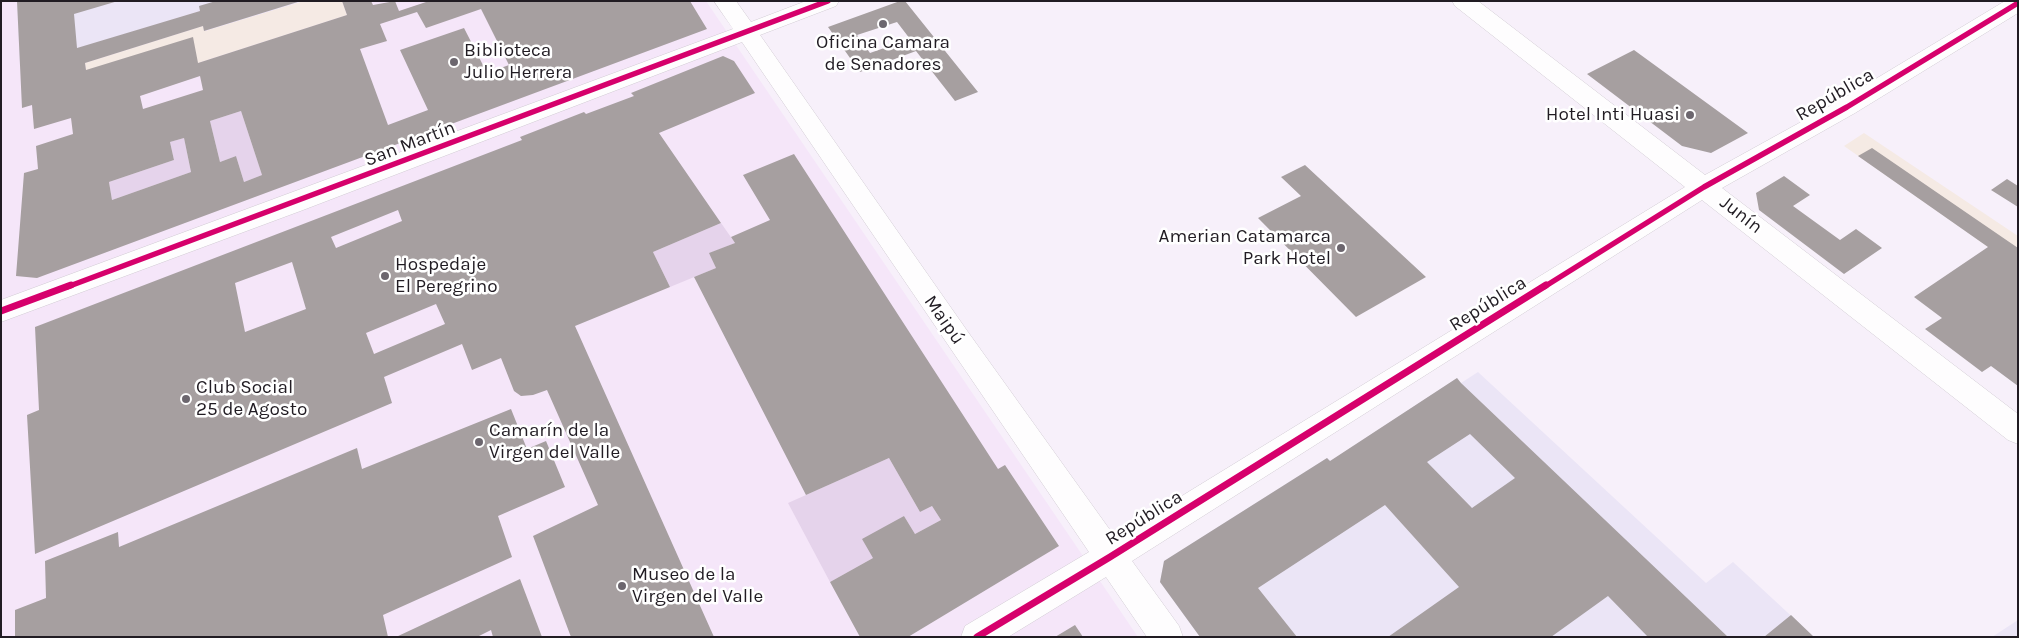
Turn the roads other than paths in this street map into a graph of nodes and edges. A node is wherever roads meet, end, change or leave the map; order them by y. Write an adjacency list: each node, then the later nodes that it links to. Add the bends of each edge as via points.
1 (725, 1): 5 (street, Maipú)
2 (828, 1): 5 (street, San Martín)
3 (1463, 1): 6 (street, Junín)
4 (2018, 4): 6 (street, República, via 1847,107)
5 (746, 32): 7 (street, San Martín, via 294,204); 9 (street, Maipú)
6 (1704, 187): 8 (street, Junín); 9 (street, República)
7 (1, 311)
8 (2018, 432)
9 (1110, 557): 10 (street, República); 11 (street, Maipú)
10 (978, 637)
11 (1167, 637)

